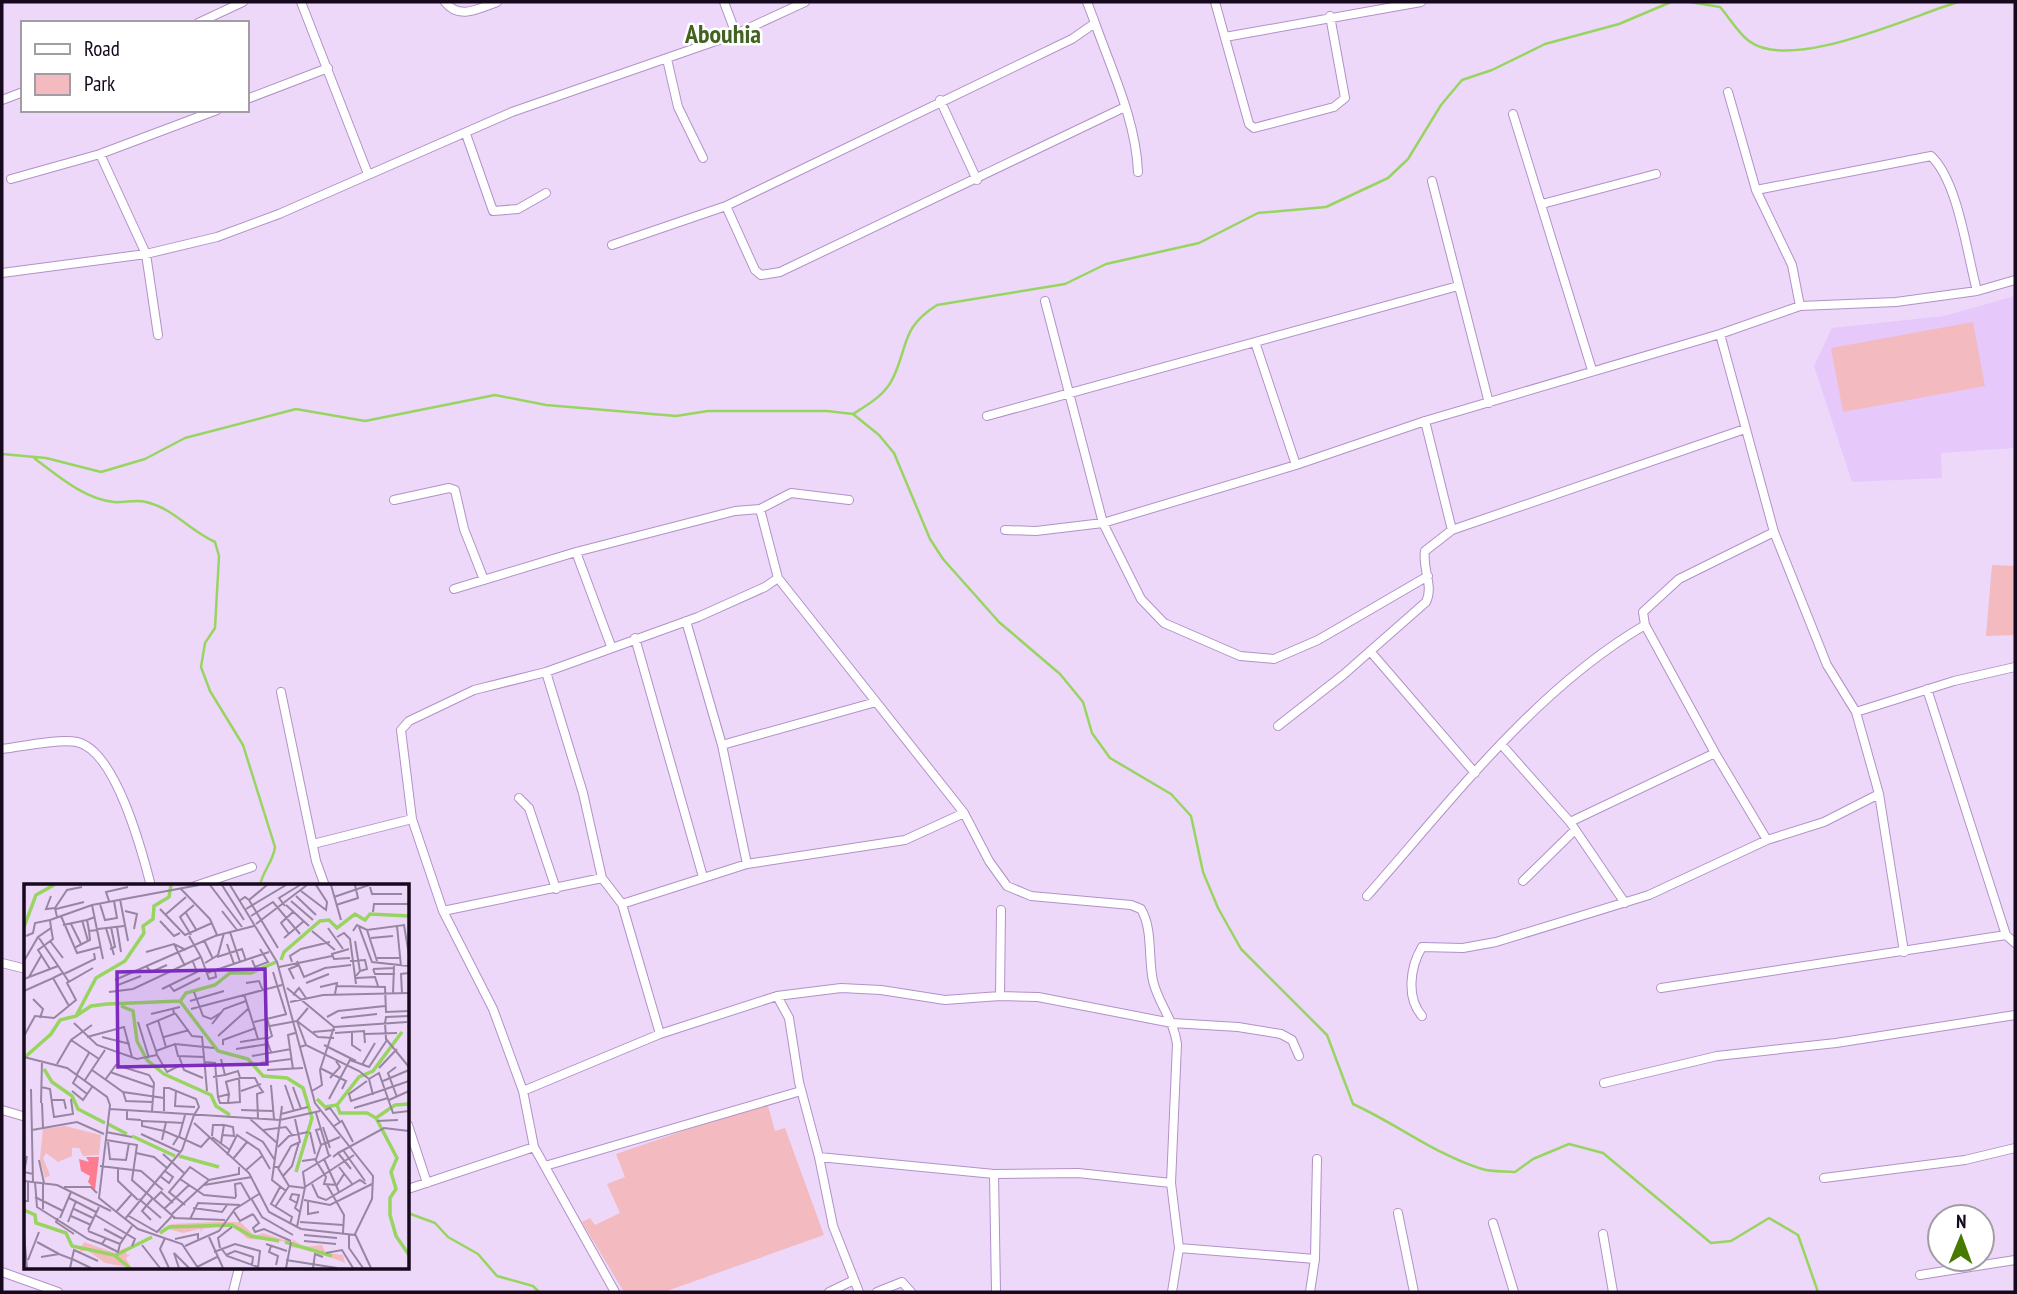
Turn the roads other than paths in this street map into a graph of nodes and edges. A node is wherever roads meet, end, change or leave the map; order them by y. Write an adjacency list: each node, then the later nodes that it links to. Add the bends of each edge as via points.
1 (243, 2): 11 (street)
2 (301, 2): 19 (street)
3 (445, 2): 4 (street, via 457,13)
4 (497, 2)
5 (724, 2): 16 (street)
6 (805, 2): 16 (street)
7 (1087, 2): 15 (street)
8 (1215, 2): 17 (street)
9 (1364, 2): 12 (street)
10 (1420, 2): 12 (street)
11 (223, 6): 14 (street)
12 (1367, 11): 13 (street)
13 (1330, 16): 17 (street); 17 (street, via 1345,98 1334,107 1261,128 1249,124)
14 (201, 21)
15 (1095, 23): 24 (street, via 1072,39); 25 (street)
16 (736, 34): 18 (street)
17 (1225, 37)
18 (667, 59): 28 (street, via 512,112); 30 (street, via 678,107)
19 (328, 68): 22 (street); 32 (street)
20 (1728, 92): 37 (street)
21 (21, 93): 23 (street)
22 (248, 99)
23 (2, 100)
24 (940, 100): 35 (street); 40 (street)
25 (1125, 107): 31 (street); 35 (street)
26 (212, 112): 29 (street)
27 (1513, 114): 39 (street)
28 (466, 135): 32 (street); 38 (street, via 493,211 518,209)
29 (100, 154): 34 (street); 42 (street)
30 (702, 158)
31 (1138, 172)
32 (368, 174): 42 (street, via 217,237)
33 (1657, 174): 39 (street)
34 (11, 179)
35 (977, 180): 40 (street, via 770,275 755,270)
36 (1433, 181): 45 (street)
37 (1756, 190): 46 (street, via 1931,156 1942,166 1950,187); 48 (street, via 1791,265)
38 (546, 193)
39 (1542, 204): 52 (street)
40 (726, 206): 41 (street)
41 (612, 245)
42 (146, 254): 43 (street); 50 (street)
43 (2, 273)
44 (2015, 280): 46 (street)
45 (1458, 286): 51 (street); 54 (street)
46 (1976, 291): 48 (street, via 1896,302)
47 (1045, 300): 53 (street)
48 (1800, 306): 49 (street)
49 (1720, 334): 52 (street); 57 (street)
50 (158, 335)
51 (1255, 342): 53 (street); 58 (street)
52 (1592, 370): 54 (street)
53 (1067, 395): 55 (street); 62 (street)
54 (1489, 403): 56 (street)
55 (987, 416)
56 (1425, 421): 58 (street); 64 (street)
57 (1745, 429): 64 (street); 65 (street)
58 (1296, 464): 62 (street)
59 (394, 500): 69 (street, via 454,490)
60 (849, 500): 61 (street, via 791,493)
61 (760, 509): 66 (street, via 735,511); 68 (street)
62 (1103, 523): 63 (street); 67 (street, via 1141,599 1164,623 1254,658 1274,659 1296,650)
63 (1005, 530)
64 (1452, 530): 67 (street, via 1425,551)
65 (1774, 532): 72 (street, via 1679,579 1643,612); 81 (street, via 1827,665)
66 (576, 552): 69 (street); 74 (street)
67 (1428, 576): 75 (street, via 1426,603)
68 (778, 578): 71 (street); 80 (street)
69 (484, 580): 70 (street)
70 (454, 589)
71 (686, 621): 73 (street); 84 (street)
72 (1645, 625): 83 (street, via 1607,647); 86 (street)
73 (635, 638): 74 (street); 98 (street)
74 (611, 646): 77 (street)
75 (1370, 652): 82 (street); 87 (street)
76 (2015, 667): 78 (street)
77 (545, 672): 91 (street, via 474,690 409,721 401,730); 99 (street, via 583,793)
78 (1927, 689): 81 (street); 110 (street)
79 (281, 692): 95 (street)
80 (876, 702): 84 (street); 90 (street)
81 (1856, 712): 88 (street)
82 (1278, 726)
83 (1501, 744): 87 (street); 92 (street)
84 (722, 745): 96 (street)
85 (2, 748): 101 (street, via 75,741 89,747 116,785)
86 (1714, 753): 92 (street); 94 (street)
87 (1475, 773): 105 (street)
88 (1879, 794): 94 (street, via 1824,822); 112 (street)
89 (519, 798): 104 (street, via 529,808)
90 (964, 813): 96 (street, via 886,844); 120 (street, via 1000,877 1016,892 1141,909 1147,922 1154,984)
91 (412, 818): 95 (street); 109 (street)
92 (1570, 822): 93 (street)
93 (1575, 830): 100 (street); 106 (street)
94 (1767, 840): 106 (street, via 1669,888)
95 (313, 844): 103 (street)
96 (747, 864): 98 (street)
97 (252, 867): 102 (street)
98 (703, 877): 107 (street)
99 (602, 878): 104 (street); 107 (street)
100 (1523, 881)
101 (150, 884)
102 (201, 884)
103 (324, 884)
104 (556, 889): 109 (street)
105 (1367, 897)
106 (1625, 903): 119 (street, via 1496,942 1463,948 1422,947 1413,969 1412,995)
107 (622, 904): 121 (street)
108 (1001, 910): 117 (street)
109 (443, 911): 124 (street, via 492,1009)
110 (2006, 935): 111 (street); 112 (street)
111 (2015, 943)
112 (1904, 952): 115 (street)
113 (2, 964): 114 (street)
114 (24, 968)
115 (1661, 988)
116 (777, 996): 117 (street, via 841,988 945,1000); 121 (street); 125 (street, via 789,1018)
117 (1000, 996): 120 (street, via 1038,998)
118 (2015, 1015): 123 (street, via 1860,1040 1717,1056)
119 (1422, 1016)
120 (1172, 1023): 122 (street, via 1280,1034 1292,1040); 137 (street, via 1178,1068)
121 (660, 1034): 124 (street)
122 (1299, 1056)
123 (1604, 1083)
124 (523, 1091): 129 (street)
125 (802, 1091): 131 (street); 133 (street)
126 (2, 1110): 127 (street)
127 (24, 1116)
128 (410, 1131): 136 (street)
129 (534, 1147): 133 (street); 136 (street)
130 (2015, 1148): 135 (street, via 1965,1160)
131 (819, 1157): 134 (street); 148 (street, via 833,1226)
132 (1317, 1159): 143 (street)
133 (545, 1166): 151 (street)
134 (994, 1174): 137 (street, via 1078,1173); 156 (street)
135 (1824, 1178)
136 (427, 1182): 138 (street)
137 (1171, 1183): 142 (street)
138 (410, 1188)
139 (1398, 1213): 159 (street)
140 (1493, 1223): 160 (street)
141 (1603, 1234): 161 (street)
142 (1179, 1248): 143 (street); 157 (street)
143 (1315, 1259): 158 (street)
144 (2015, 1260): 147 (street)
145 (238, 1270): 150 (street)
146 (2, 1272): 149 (street)
147 (1920, 1275)
148 (854, 1280): 152 (street); 153 (street)
149 (58, 1292)
150 (233, 1292)
151 (615, 1292)
152 (829, 1292)
153 (859, 1292)
154 (877, 1292): 155 (street, via 902,1282)
155 (911, 1292)
156 (996, 1292)
157 (1172, 1292)
158 (1310, 1292)
159 (1413, 1292)
160 (1514, 1292)
161 (1613, 1292)

